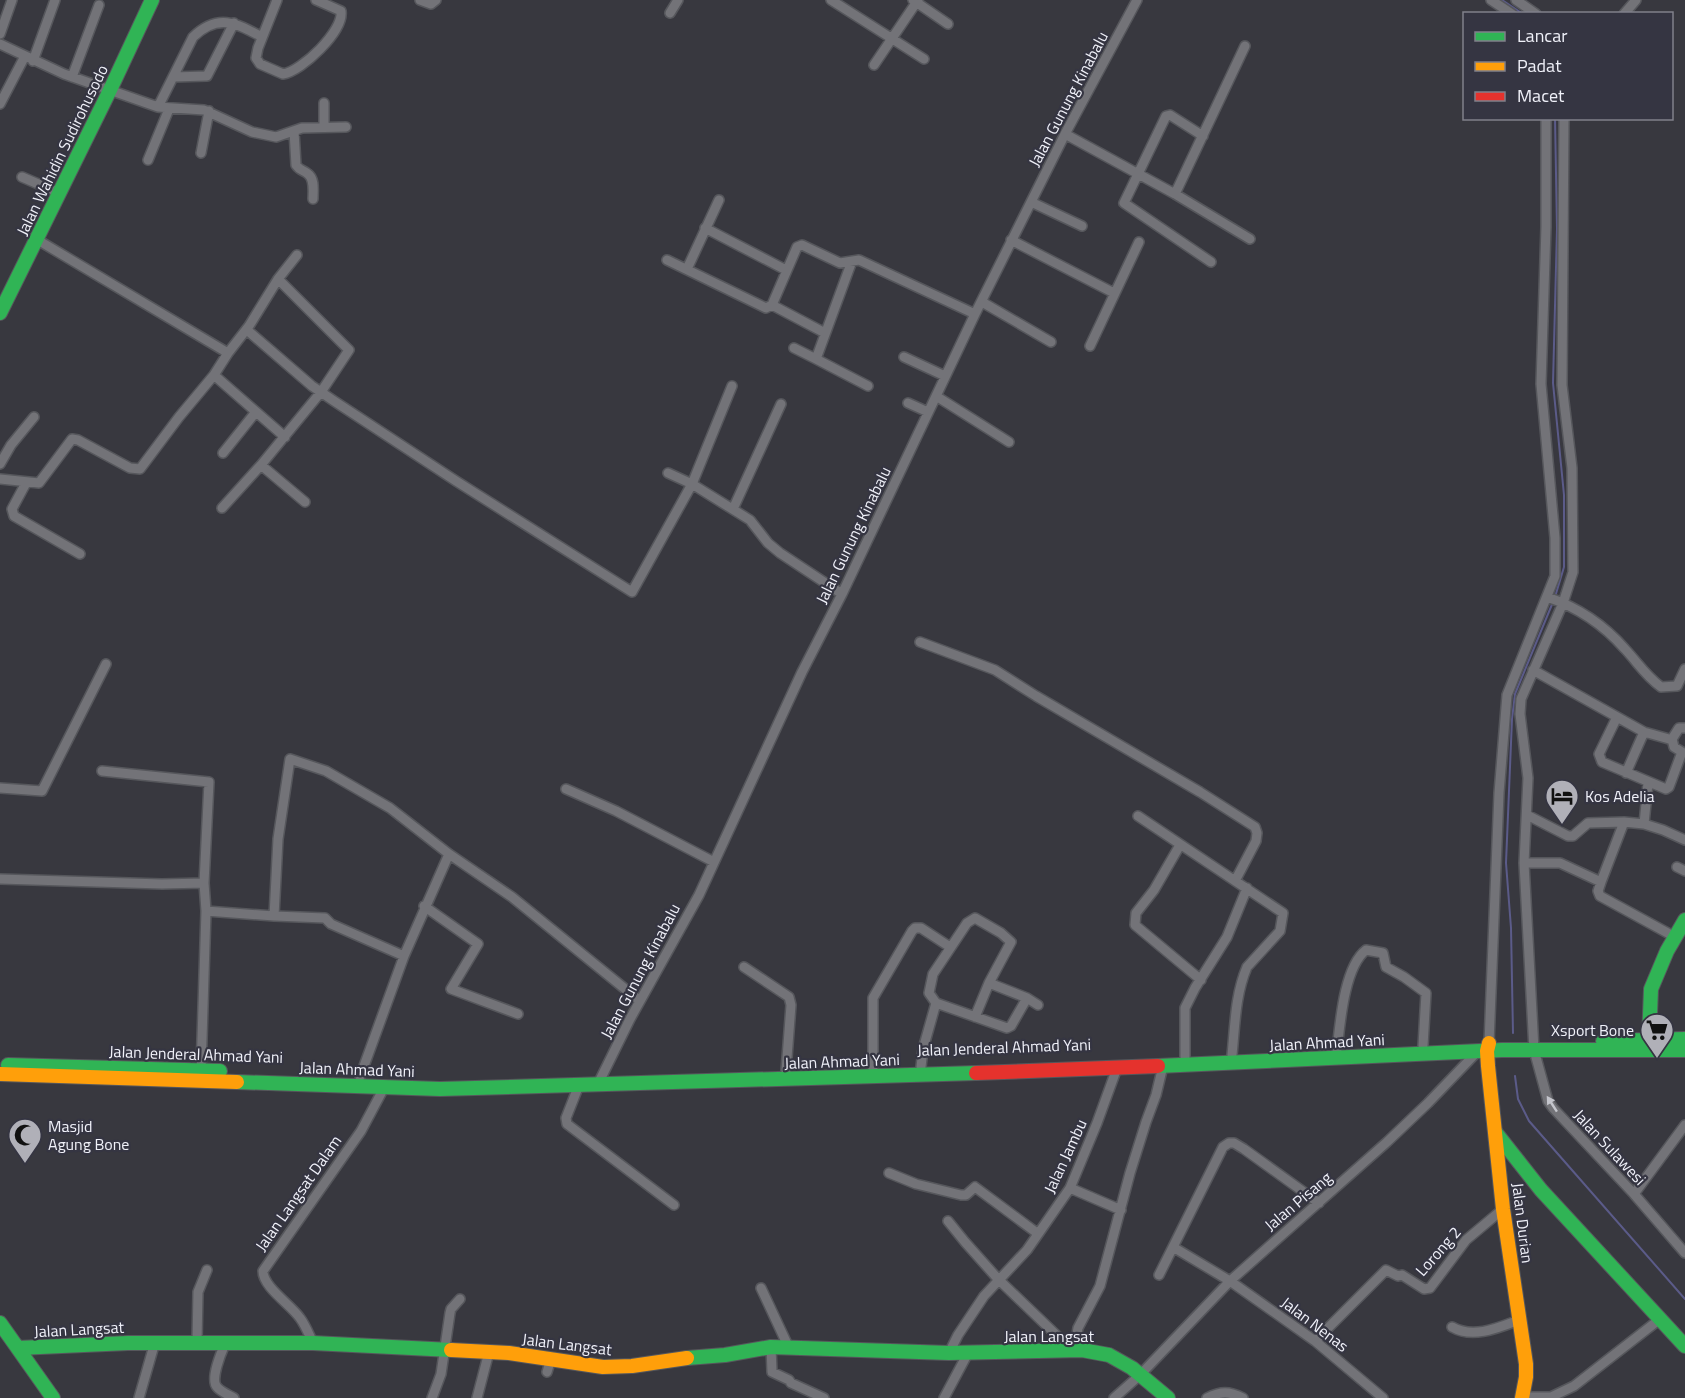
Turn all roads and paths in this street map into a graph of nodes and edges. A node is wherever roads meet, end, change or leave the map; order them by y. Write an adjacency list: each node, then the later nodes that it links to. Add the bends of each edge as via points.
1 (12, 0): 24 (street)
2 (55, 0): 29 (street)
3 (152, 0): 35 (main road, Jalan Wahidin Sudirohusodo)
4 (277, 0): 25 (street)
5 (316, 0): 17 (street)
6 (343, 0): 17 (street)
7 (420, 0): 8 (street, via 431,4)
8 (436, 0)
9 (678, 0): 21 (street)
10 (831, 0): 26 (street)
11 (1137, 0): 46 (street, Jalan Gunung Kinabalu)
12 (1491, 0): 18 (street)
13 (1516, 0): 19 (street)
14 (1636, 0): 20 (street)
15 (916, 1): 23 (street); 26 (street)
16 (99, 5): 32 (street)
17 (337, 9): 25 (street, via 341,17 326,41 291,72 276,72 257,61)
18 (1509, 12)
19 (1533, 12)
20 (1626, 12)
21 (670, 13)
22 (234, 23): 25 (street); 33 (street, via 217,22 195,34); 33 (street, via 207,76)
23 (948, 24)
24 (0, 34)
25 (262, 37)
26 (892, 38): 30 (street); 31 (street)
27 (0, 44): 29 (street)
28 (1245, 46): 47 (street)
29 (29, 58): 32 (street); 34 (street)
30 (924, 59)
31 (874, 65)
32 (72, 77): 35 (street)
33 (173, 77): 38 (street)
34 (4, 90): 37 (street)
35 (110, 90): 38 (street); 52 (main road, Jalan Wahidin Sudirohusodo)
36 (324, 103): 43 (street)
37 (0, 104)
38 (158, 107): 39 (street)
39 (170, 109): 40 (street); 49 (street)
40 (209, 111): 45 (street, via 266,136); 48 (street)
41 (1546, 120): 108 (street, via 1541,384 1555,557 1555,576)
42 (1564, 120): 109 (street, Jalan Sulawesi, via 1562,385 1572,468 1575,552 1573,572)
43 (324, 127): 44 (street); 45 (street)
44 (346, 127)
45 (294, 131): 54 (street, via 296,165 311,177)
46 (1065, 134): 50 (street); 56 (street, Jalan Gunung Kinabalu)
47 (1203, 136): 50 (street, via 1168,115); 53 (street)
48 (201, 153)
49 (148, 160)
50 (1138, 174): 53 (street); 66 (street, via 1124,204)
51 (22, 177): 52 (street)
52 (59, 193): 59 (main road, Jalan Wahidin Sudirohusodo)
53 (1175, 194): 61 (street)
54 (313, 199)
55 (719, 200): 58 (street)
56 (1031, 202): 57 (street); 60 (street, Jalan Gunung Kinabalu)
57 (1082, 226)
58 (705, 228): 67 (street); 68 (street)
59 (36, 239): 73 (main road, Jalan Wahidin Sudirohusodo); 80 (street)
60 (1011, 240): 70 (street); 71 (street, Jalan Gunung Kinabalu)
61 (1250, 240)
62 (1138, 242): 70 (street)
63 (297, 255): 69 (street)
64 (667, 260): 67 (street)
65 (852, 261): 68 (street, via 840,263 800,245); 74 (street, via 859,260); 76 (street)
66 (1211, 262)
67 (687, 269): 72 (street, via 763,308)
68 (786, 270): 72 (street)
69 (278, 279): 75 (street); 87 (street, via 349,348)
70 (1114, 293): 78 (street)
71 (982, 302): 74 (street, Jalan Gunung Kinabalu); 77 (street)
72 (772, 305): 76 (street)
73 (0, 313)
74 (975, 314): 84 (street, Jalan Gunung Kinabalu)
75 (247, 330): 80 (street); 87 (street)
76 (825, 333): 82 (street)
77 (1051, 342)
78 (1090, 346)
79 (794, 348): 82 (street)
80 (228, 353): 83 (street)
81 (904, 357): 84 (street)
82 (816, 359): 86 (street)
83 (214, 375): 92 (street); 101 (street, via 140,470 72,440 43,481)
84 (945, 376): 88 (street, Jalan Gunung Kinabalu)
85 (732, 386): 102 (street)
86 (868, 386)
87 (321, 392): 94 (street); 102 (street, via 632,592)
88 (936, 396): 91 (street, Jalan Gunung Kinabalu); 95 (street)
89 (908, 403): 91 (street)
90 (781, 404): 105 (street)
91 (928, 412): 107 (street, Jalan Gunung Kinabalu)
92 (255, 413): 94 (street); 96 (street)
93 (34, 417): 97 (street)
94 (285, 437): 98 (street)
95 (1009, 442)
96 (223, 453)
97 (0, 464)
98 (261, 465): 103 (street); 104 (street)
99 (668, 473): 102 (street)
100 (0, 479): 101 (street)
101 (26, 483): 106 (street, via 12,508 14,516)
102 (692, 484): 105 (street)
103 (304, 502)
104 (222, 508)
105 (733, 509): 107 (street, via 752,522 780,553)
106 (80, 554)
107 (842, 594): 130 (street, Jalan Gunung Kinabalu)
108 (1548, 597): 109 (street); 157 (street, via 1507,695 1499,793)
109 (1562, 602): 112 (street, via 1604,629 1661,687 1677,686); 113 (street, Jalan Sulawesi)
110 (920, 642): 133 (street, via 995,670 1255,827 1256,841)
111 (106, 664): 121 (street, via 42,791)
112 (1685, 669)
113 (1533, 670): 114 (street); 123 (street, Jalan Sulawesi, via 1521,699 1520,714 1528,778)
114 (1617, 717): 116 (street); 119 (street, via 1599,754 1602,762)
115 (1685, 728): 117 (street, via 1679,728)
116 (1644, 732): 117 (street); 119 (street)
117 (1672, 739): 120 (street, via 1674,747 1682,752 1669,787)
118 (102, 771): 135 (street, via 209,782)
119 (1626, 773): 120 (street)
120 (1648, 783): 126 (street)
121 (0, 788)
122 (566, 789): 130 (street)
123 (1527, 815): 125 (street, via 1569,836 1588,823); 131 (street, Jalan Sulawesi)
124 (1138, 816): 128 (street)
125 (1624, 822): 126 (street); 134 (street)
126 (1644, 824): 127 (street)
127 (1685, 840)
128 (1180, 845): 133 (street); 145 (street, via 1134,921)
129 (449, 854): 137 (street); 139 (street, via 357,788 326,771 290,759 278,839); 148 (street, via 512,897)
130 (714, 862): 148 (street, Jalan Gunung Kinabalu)
131 (1524, 863): 134 (street, via 1560,863); 156 (street, Jalan Sulawesi)
132 (0, 879): 135 (street)
133 (1235, 881): 136 (street)
134 (1601, 882): 141 (street, via 1600,896)
135 (204, 883): 138 (street)
136 (1247, 888): 145 (street, via 1227,937); 160 (street, via 1283,915 1280,931 1247,967 1237,1004)
137 (424, 906): 143 (street); 151 (street, via 478,944 451,989)
138 (206, 911): 139 (street); 168 (street)
139 (274, 916): 143 (street, via 325,918)
140 (1685, 920): 141 (main road)
141 (1675, 937): 154 (main road, via 1651,989)
142 (950, 947): 146 (street, via 975,918 1010,939 1010,947); 149 (street, via 933,974 929,993); 165 (street, via 921,928 912,931 873,998)
143 (404, 956): 172 (street)
144 (744, 967): 169 (street, via 789,997)
145 (1201, 980): 161 (street, via 1185,1008)
146 (988, 983): 147 (street); 152 (street)
147 (1027, 998): 150 (street); 152 (street, via 1009,1027)
148 (640, 1001): 173 (street, Jalan Gunung Kinabalu)
149 (936, 1003): 152 (street); 167 (street)
150 (1038, 1005)
151 (518, 1014)
152 (975, 1017)
153 (1685, 1039): 154 (main road)
154 (1649, 1040): 156 (main road)
155 (1423, 1046): 157 (main road, Jalan Jenderal Ahmad Yani); 158 (main road, Jalan Jenderal Ahmad Yani); 158 (street, via 1426,993 1386,967 1383,953 1366,950 1360,955 1342,1006)
156 (1529, 1046): 157 (main road, Jalan Ahmad Yani); 159 (main road, Jalan Ahmad Yani); 180 (street, Jalan Sulawesi, one-way to 156, via 1548,1101)
157 (1492, 1048): 163 (main road, Jalan Ahmad Yani); 177 (main road, Jalan Durian); 181 (street, Jalan Pisang)
158 (1337, 1050): 160 (main road, Jalan Jenderal Ahmad Yani)
159 (1685, 1050)
160 (1232, 1055): 161 (main road, Jalan Jenderal Ahmad Yani)
161 (1185, 1057): 164 (main road, Jalan Jenderal Ahmad Yani)
162 (0, 1065): 170 (main road, Jalan Jenderal Ahmad Yani)
163 (1163, 1066): 166 (main road, Jalan Ahmad Yani); 184 (street)
164 (1037, 1067): 166 (main road, Jalan Ahmad Yani); 167 (main road, Jalan Ahmad Yani)
165 (873, 1068): 167 (main road, Jalan Jenderal Ahmad Yani); 169 (main road, Jalan Jenderal Ahmad Yani)
166 (1117, 1068): 179 (street, Jalan Jambu)
167 (914, 1070): 173 (main road, Jalan Ahmad Yani)
168 (201, 1071): 170 (main road, Jalan Jenderal Ahmad Yani); 172 (main road, Jalan Jenderal Ahmad Yani)
169 (786, 1071): 173 (main road, Jalan Jenderal Ahmad Yani)
170 (83, 1072): 171 (main road, Jalan Ahmad Yani); 175 (main road, Jalan Ahmad Yani)
171 (0, 1074)
172 (360, 1077): 173 (main road, Jalan Jenderal Ahmad Yani)
173 (600, 1080): 174 (main road, Jalan Ahmad Yani)
174 (579, 1084): 175 (main road, Jalan Ahmad Yani, via 440,1089); 182 (street, via 567,1124)
175 (385, 1086): 202 (street, Jalan Langsat Dalam, via 361,1131 263,1271 264,1280 300,1318)
176 (1685, 1125): 180 (street)
177 (1496, 1133): 183 (main road, Jalan Durian); 195 (main road, via 1541,1190)
178 (889, 1173): 186 (street, via 961,1195 975,1187)
179 (1070, 1188): 184 (street); 186 (street, Jalan Jambu)
180 (1634, 1194): 188 (street, Jalan Sulawesi)
181 (1319, 1203): 187 (street, via 1244,1149 1228,1143); 192 (street, Jalan Pisang)
182 (674, 1205)
183 (1503, 1209): 196 (main road, Jalan Durian); 199 (street, Lorong 2, via 1466,1240 1430,1288 1424,1289 1386,1270)
184 (1121, 1210): 209 (street, via 1100,1286 1078,1328)
185 (948, 1221): 191 (street)
186 (1037, 1233): 191 (street, Jalan Jambu, via 1016,1263)
187 (1173, 1247): 190 (street); 192 (street, Jalan Nenas)
188 (1685, 1253)
189 (207, 1270): 201 (street, via 198,1292)
190 (1159, 1275)
191 (998, 1279): 209 (street); 211 (street, Jalan Jambu, via 970,1315)
192 (1230, 1281): 199 (street, Jalan Nenas); 213 (street, Jalan Pisang)
193 (761, 1288): 207 (street)
194 (460, 1299): 208 (street, via 450,1313)
195 (1660, 1319): 204 (main road); 215 (street, via 1574,1386 1551,1397)
196 (1519, 1320): 198 (street, via 1489,1331 1462,1333); 215 (main road, Jalan Durian, via 1526,1364)
197 (0, 1323): 206 (main road)
198 (1452, 1327)
199 (1315, 1341): 214 (street, Jalan Nenas)
200 (155, 1342): 201 (main road, Jalan Langsat); 206 (main road, Jalan Langsat); 217 (street)
201 (197, 1342): 203 (main road, Jalan Langsat)
202 (313, 1343): 203 (main road, Jalan Langsat); 208 (main road, Jalan Langsat)
203 (225, 1344): 218 (street, via 214,1383)
204 (1685, 1346)
205 (771, 1347): 207 (main road, Jalan Langsat); 210 (main road, Jalan Langsat, via 618,1367 549,1366); 221 (street, via 772,1372)
206 (18, 1348): 216 (main road)
207 (789, 1348): 211 (main road, Jalan Langsat)
208 (446, 1349): 210 (main road, Jalan Langsat); 219 (street)
209 (1074, 1351): 212 (main road, Jalan Langsat); 213 (main road, Jalan Langsat, via 1109,1354)
210 (489, 1352): 220 (street)
211 (949, 1353): 212 (main road, Jalan Langsat)
212 (968, 1353): 222 (street)
213 (1140, 1376): 223 (street, Jalan Pisang); 224 (main road, Jalan Langsat)
214 (1381, 1396)
215 (1522, 1397)
216 (53, 1398)
217 (139, 1398)
218 (234, 1398)
219 (432, 1398)
220 (477, 1398)
221 (825, 1398)
222 (944, 1398)
223 (1114, 1398)
224 (1168, 1398)
225 (1207, 1398): 226 (street, via 1231,1392)
226 (1243, 1398)

